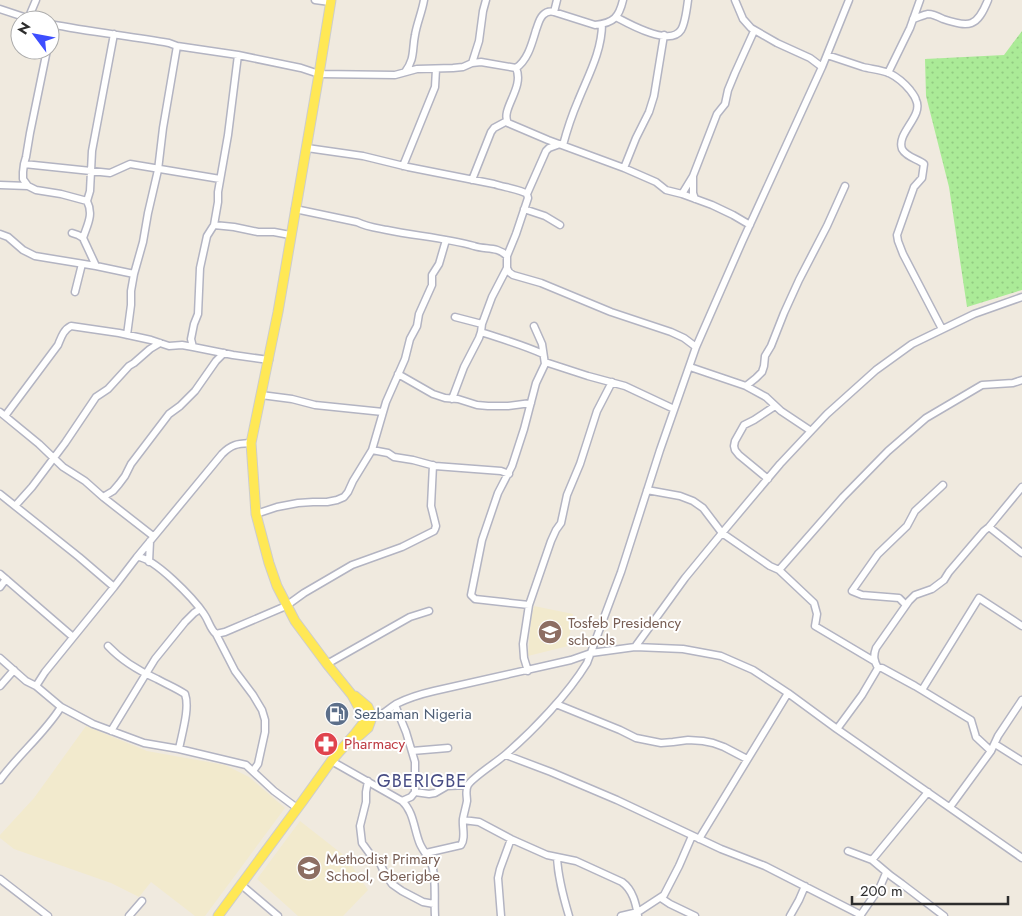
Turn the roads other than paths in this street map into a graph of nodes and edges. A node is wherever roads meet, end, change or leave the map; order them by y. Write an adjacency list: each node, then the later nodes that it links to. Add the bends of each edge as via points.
1 (315, 0): 11 (street)
2 (424, 0): 28 (street, via 413,57)
3 (486, 0): 24 (street)
4 (557, 0): 12 (street)
5 (623, 0): 13 (street)
6 (688, 0): 19 (street, via 680,33)
7 (735, 0): 17 (street, via 743,19)
8 (849, 0): 22 (street)
9 (920, 0): 14 (street)
10 (988, 0): 14 (street, via 981,16 965,24 929,14)
11 (331, 1): 30 (main road)
12 (554, 12): 15 (street); 27 (street, via 546,12 541,17 526,56)
13 (616, 17): 15 (street); 19 (street, via 652,34)
14 (913, 19): 29 (street)
15 (602, 24): 33 (street, via 595,58)
16 (60, 26): 18 (street)
17 (754, 31): 25 (street, via 805,55); 40 (street)
18 (114, 34): 20 (street); 39 (street)
19 (664, 35): 37 (street, via 654,96)
20 (177, 46): 21 (street); 38 (street)
21 (238, 55): 30 (street); 41 (street)
22 (827, 55): 25 (street); 29 (street)
23 (44, 60): 35 (street)
24 (472, 63): 26 (street, via 463,67); 27 (street)
25 (822, 67): 54 (street)
26 (436, 68): 28 (street); 36 (street, via 435,87)
27 (516, 68): 31 (street, via 518,81 506,115)
28 (404, 73): 30 (street)
29 (888, 73): 70 (street, via 908,87 917,100 914,117 901,144 906,154 924,164 922,178 914,187 900,222 898,241)
30 (320, 74): 34 (main road)
31 (507, 121): 32 (street); 42 (street, via 491,132)
32 (550, 144): 33 (street); 46 (street)
33 (562, 144): 37 (street)
34 (307, 148): 36 (street); 50 (main road)
35 (24, 164): 39 (street); 44 (street, via 23,179)
36 (403, 166): 42 (street)
37 (624, 168): 47 (street, via 666,190)
38 (158, 170): 39 (street, via 130,164 113,173); 41 (street); 64 (street)
39 (90, 172): 49 (street)
40 (693, 176): 47 (street); 48 (street)
41 (220, 180): 52 (street)
42 (472, 180): 46 (street)
43 (0, 185): 44 (street)
44 (28, 186): 49 (street)
45 (845, 186): 84 (street, via 784,313 765,356 762,372)
46 (528, 194): 51 (street)
47 (682, 194): 48 (street)
48 (695, 199): 54 (street)
49 (87, 201): 58 (street, via 90,214)
50 (295, 209): 57 (main road); 59 (street, via 365,226)
51 (524, 209): 53 (street); 60 (street)
52 (214, 225): 57 (street); 74 (street, via 206,236 200,268)
53 (560, 225)
54 (750, 225): 75 (street)
55 (72, 233): 58 (street)
56 (0, 234): 61 (street, via 35,256)
57 (290, 235): 78 (main road)
58 (83, 238): 62 (street)
59 (446, 240): 60 (street, via 496,249); 81 (street)
60 (506, 256): 63 (street)
61 (82, 264): 62 (street); 65 (street)
62 (96, 266): 64 (street)
63 (507, 268): 68 (street); 75 (street, via 513,275 671,332)
64 (134, 274): 72 (street)
65 (75, 292)
66 (1022, 297): 70 (street)
67 (455, 317): 68 (street)
68 (482, 324): 71 (street)
69 (534, 326): 77 (street)
70 (942, 329): 92 (street, via 889,360)
71 (481, 332): 77 (street); 86 (street)
72 (127, 335): 73 (street); 91 (street, via 67,328 58,345)
73 (160, 344): 74 (street); 95 (street, via 129,366 96,397)
74 (193, 346): 76 (street)
75 (696, 347): 80 (street)
76 (224, 354): 78 (street); 103 (street, via 195,391 168,414 119,484)
77 (543, 354): 79 (street)
78 (269, 360): 85 (main road)
79 (545, 362): 83 (street); 87 (street)
80 (690, 367): 84 (street); 89 (street)
81 (398, 374): 86 (street, via 433,394); 90 (street)
82 (1022, 380): 112 (street, via 982,385 926,418 849,491)
83 (612, 382): 89 (street); 116 (street, via 597,411 566,495 561,523)
84 (746, 386): 88 (street)
85 (261, 395): 90 (street); 93 (main road)
86 (452, 399): 87 (street, via 488,406)
87 (531, 403): 97 (street)
88 (775, 406): 92 (street); 98 (street, via 744,425 734,446)
89 (674, 409): 101 (street)
90 (383, 412): 94 (street)
91 (3, 414): 95 (street)
92 (811, 431): 98 (street)
93 (251, 443): 105 (main road); 108 (street, via 228,448)
94 (372, 450): 96 (street); 105 (street, via 344,497 277,507)
95 (53, 459): 103 (street); 104 (street)
96 (433, 466): 97 (street); 118 (street, via 431,506 436,526 434,531 402,547 352,565)
97 (509, 474): 116 (street, via 498,493 482,540 471,595 475,599)
98 (768, 479): 107 (street)
99 (943, 485): 117 (street, via 915,511 907,526 878,554 852,591 899,598)
100 (1022, 487): 106 (street)
101 (647, 490): 107 (street, via 693,501); 126 (street)
102 (0, 494): 104 (street)
103 (103, 497): 108 (street)
104 (15, 506): 115 (street)
105 (256, 514): 118 (main road, via 269,562)
106 (989, 527): 109 (street); 117 (street, via 944,580 932,589 915,594)
107 (722, 533): 112 (street); 125 (street)
108 (152, 538): 110 (street); 111 (street)
109 (1022, 553)
110 (137, 557): 111 (street); 115 (street)
111 (150, 562): 119 (street, via 189,595)
112 (780, 570): 128 (street, via 814,603 817,614 815,626)
113 (3, 577): 114 (street); 123 (street)
114 (0, 586)
115 (114, 587): 123 (street)
116 (529, 605): 132 (street, via 523,644)
117 (906, 605): 128 (street, via 876,648)
118 (286, 606): 122 (street); 129 (main road)
119 (200, 609): 122 (street); 133 (street, via 164,646)
120 (429, 611): 129 (street, via 410,617)
121 (1022, 626): 136 (street, via 979,598)
122 (216, 634): 154 (street, via 235,671 262,710 265,732 258,764)
123 (73, 637): 135 (street)
124 (108, 646): 133 (street, via 120,658)
125 (635, 647): 126 (street); 137 (street, via 683,649 721,656 753,670)
126 (591, 653): 132 (street); 140 (street, via 582,671)
127 (0, 658): 131 (street)
128 (874, 661): 130 (street)
129 (327, 664): 138 (main road)
130 (878, 668): 136 (street); 144 (street)
131 (14, 670): 134 (street); 135 (street)
132 (528, 671): 141 (street, via 434,691)
133 (145, 673): 145 (street); 148 (street, via 185,694)
134 (0, 686)
135 (36, 686): 142 (street)
136 (922, 690): 146 (street, via 970,720 976,737)
137 (788, 693): 144 (street); 151 (street)
138 (352, 695): 143 (main road, via 368,707); 162 (main road, via 364,722)
139 (1022, 700): 146 (street)
140 (556, 704): 150 (street); 151 (street, via 636,738 668,743 688,740 713,743)
141 (395, 705): 143 (street, via 382,715); 149 (street)
142 (61, 707): 145 (street); 155 (street)
143 (372, 717): 153 (main road, via 368,728)
144 (837, 729): 159 (street)
145 (111, 731): 148 (street, via 144,743)
146 (993, 747): 152 (street); 161 (street)
147 (448, 748): 149 (street)
148 (180, 749): 154 (street, via 246,765)
149 (412, 751): 158 (street)
150 (506, 755): 157 (street); 164 (street, via 617,800)
151 (747, 759): 164 (street)
152 (1022, 761)
153 (336, 763): 156 (street); 174 (main road)
154 (253, 771): 162 (street)
155 (0, 780)
156 (368, 781): 160 (street); 177 (street, via 360,826 362,843 379,861 392,884 415,899)
157 (468, 785): 158 (street, via 447,786 429,794); 163 (street)
158 (415, 792): 160 (street)
159 (928, 792): 161 (street); 170 (street)
160 (402, 801): 167 (street)
161 (950, 807): 169 (street)
162 (297, 808): 181 (main road)
163 (463, 820): 165 (street, via 479,822); 167 (street, via 461,845)
164 (696, 837): 173 (street); 175 (street)
165 (511, 839): 168 (street); 185 (street, via 498,878)
166 (848, 851): 170 (street)
167 (426, 853): 177 (street, via 433,868)
168 (557, 857): 178 (street, via 576,860 622,882 631,892); 186 (street, via 557,872)
169 (1022, 858)
170 (872, 860): 171 (street)
171 (886, 873): 190 (street); 191 (street)
172 (0, 879): 179 (street)
173 (805, 886): 189 (street); 190 (street)
174 (245, 888): 182 (main road); 183 (street)
175 (661, 898): 178 (street); 188 (street)
176 (142, 901): 180 (street)
177 (434, 904): 184 (street)
178 (638, 914): 187 (street)
179 (48, 916)
180 (129, 916)
181 (218, 916)
182 (224, 916)
183 (278, 916)
184 (435, 916)
185 (501, 916)
186 (569, 916)
187 (621, 916)
188 (695, 916)
189 (790, 916)
190 (861, 916)
191 (944, 916)

